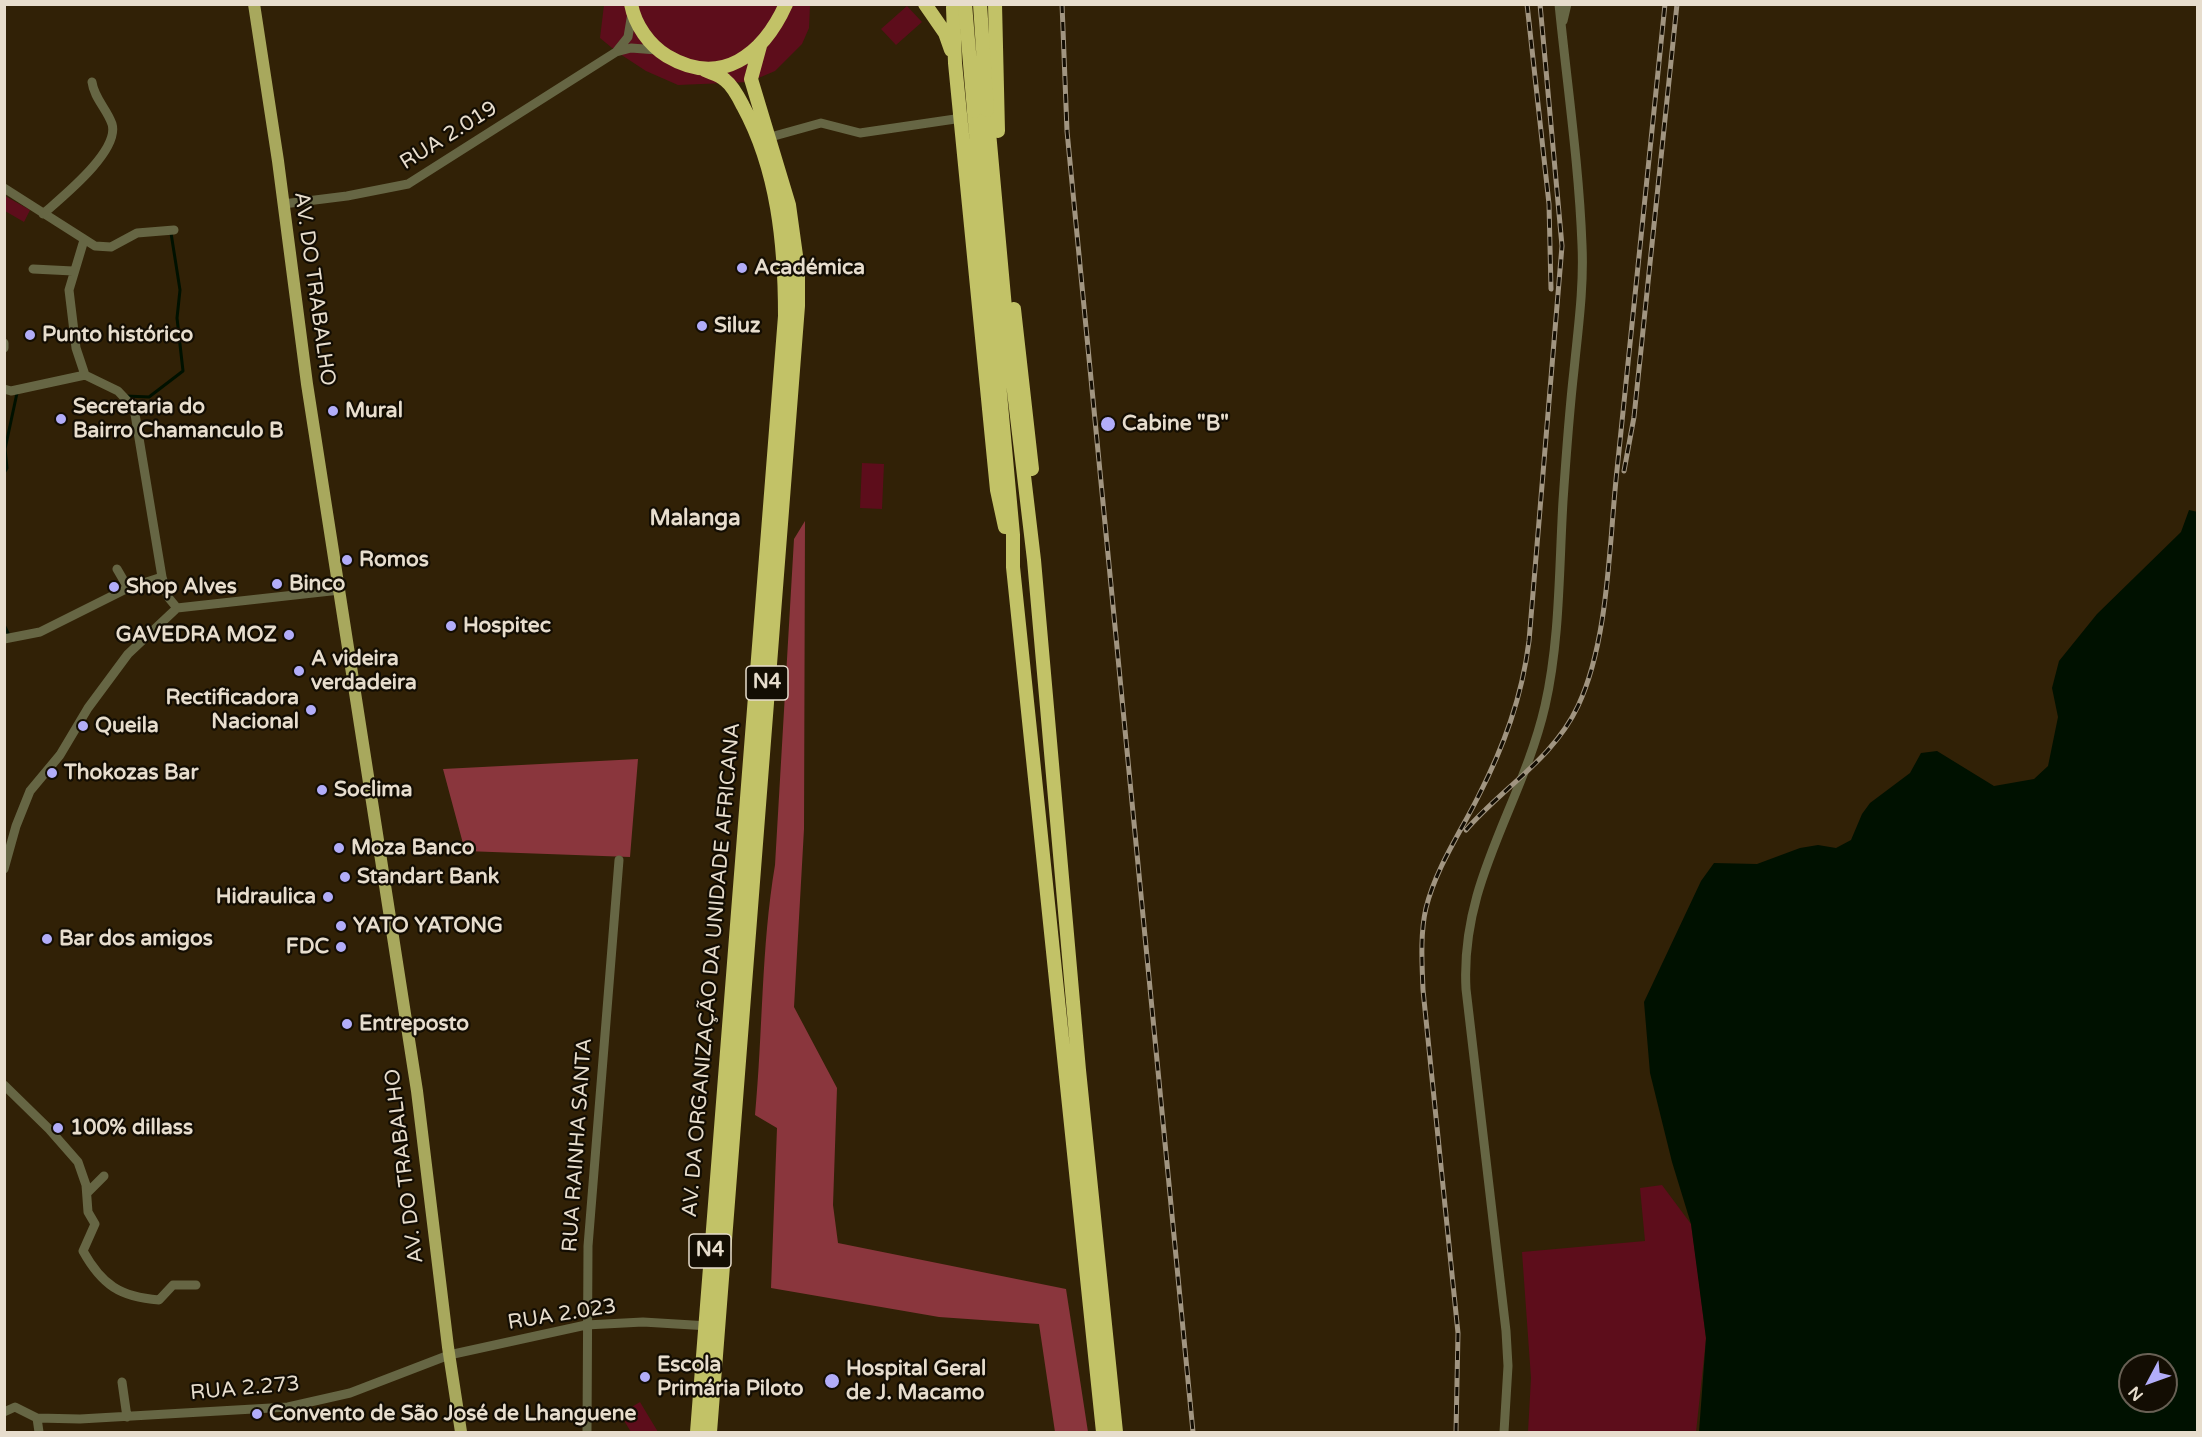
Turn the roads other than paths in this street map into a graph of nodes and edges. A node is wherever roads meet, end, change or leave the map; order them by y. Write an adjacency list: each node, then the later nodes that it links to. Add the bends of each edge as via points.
1 (254, 4): 21 (main road, AV. DO TRABALHO)
2 (786, 4): 12 (highway)
3 (925, 4): 15 (highway, via 945,33)
4 (980, 4): 18 (highway, bridge)
5 (987, 4): 9 (main road, via 970,10)
6 (995, 4): 31 (highway, via 997,122 1027,413)
7 (1559, 4): 11 (street)
8 (1567, 4): 11 (street)
9 (956, 5): 15 (highway); 18 (highway, bridge)
10 (632, 8): 13 (highway, via 643,33); 14 (street, via 628,37)
11 (1561, 29): 59 (street, via 1582,245 1552,650 1545,707 1476,891 1465,955 1506,1331)
12 (760, 46): 16 (highway, via 728,66); 19 (highway, AV. DA ORGANIZAÇÃO DA UNIDADE AFRICANA / N4, via 751,79)
13 (659, 51): 14 (street, via 631,48); 16 (highway, AV. DA ORGANIZAÇÃO DA UNIDADE AFRICANA, via 684,65)
14 (616, 52): 21 (street, RUA 2.019, via 408,184)
15 (955, 63): 18 (highway)
16 (705, 70): 45 (highway, AV. DA ORGANIZAÇÃO DA UNIDADE AFRICANA / N4, via 725,79 758,138 776,201 785,266 785,316)
17 (92, 82): 22 (street, via 93,91 112,122 111,144)
18 (974, 113): 19 (street, via 860,133 821,123); 31 (highway, via 1008,341); 57 (highway, via 1013,567)
19 (767, 138): 46 (highway, AV. DA ORGANIZAÇÃO DA UNIDADE AFRICANA / N4, via 789,205 798,270 798,306)
20 (4, 188): 22 (street)
21 (283, 204): 35 (main road, AV. DO TRABALHO)
22 (43, 214): 24 (street)
23 (174, 230): 24 (street, via 137,233 104,248)
24 (84, 240): 26 (street)
25 (33, 269): 26 (street)
26 (73, 271): 29 (street, via 69,308)
27 (4, 343): 28 (street)
28 (4, 348)
29 (85, 375): 30 (street, via 11,391); 33 (street, via 118,392 134,408)
30 (4, 389)
31 (1034, 560): 58 (highway)
32 (117, 569): 34 (street)
33 (162, 578): 34 (street); 36 (street, via 168,597)
34 (128, 588): 37 (street, via 40,632)
35 (340, 590): 36 (street); 47 (main road, AV. DO TRABALHO, via 417,1091)
36 (177, 608): 39 (street, via 128,654 88,708 60,755 30,791)
37 (4, 639)
38 (619, 860): 44 (street, RUA RAINHA SANTA, via 588,1246)
39 (4, 869)
40 (4, 1085): 42 (street, via 71,1152 82,1171)
41 (104, 1176): 42 (street)
42 (87, 1193): 43 (street, via 88,1212 95,1224 83,1251 113,1289 136,1298 159,1300 173,1285)
43 (196, 1286)
44 (586, 1325): 45 (street, RUA 2.023); 47 (street, RUA 2.023); 54 (street, RUA RAINHA SANTA)
45 (704, 1325): 46 (street, RUA 2.023); 55 (highway, AV. DA ORGANIZAÇÃO DA UNIDADE AFRICANA / N4)
46 (718, 1328): 56 (highway, N4)
47 (449, 1355): 50 (street, RUA 2.273, via 350,1392 288,1407); 53 (main road, AV. DO TRABALHO)
48 (122, 1382): 50 (street)
49 (4, 1412): 51 (street, RUA 2.273, via 15,1407)
50 (127, 1417): 51 (street, RUA 2.273)
51 (37, 1418): 52 (street)
52 (39, 1432)
53 (461, 1432)
54 (587, 1432)
55 (697, 1432)
56 (710, 1432)
57 (1103, 1432)
58 (1116, 1432)
59 (1504, 1432)

